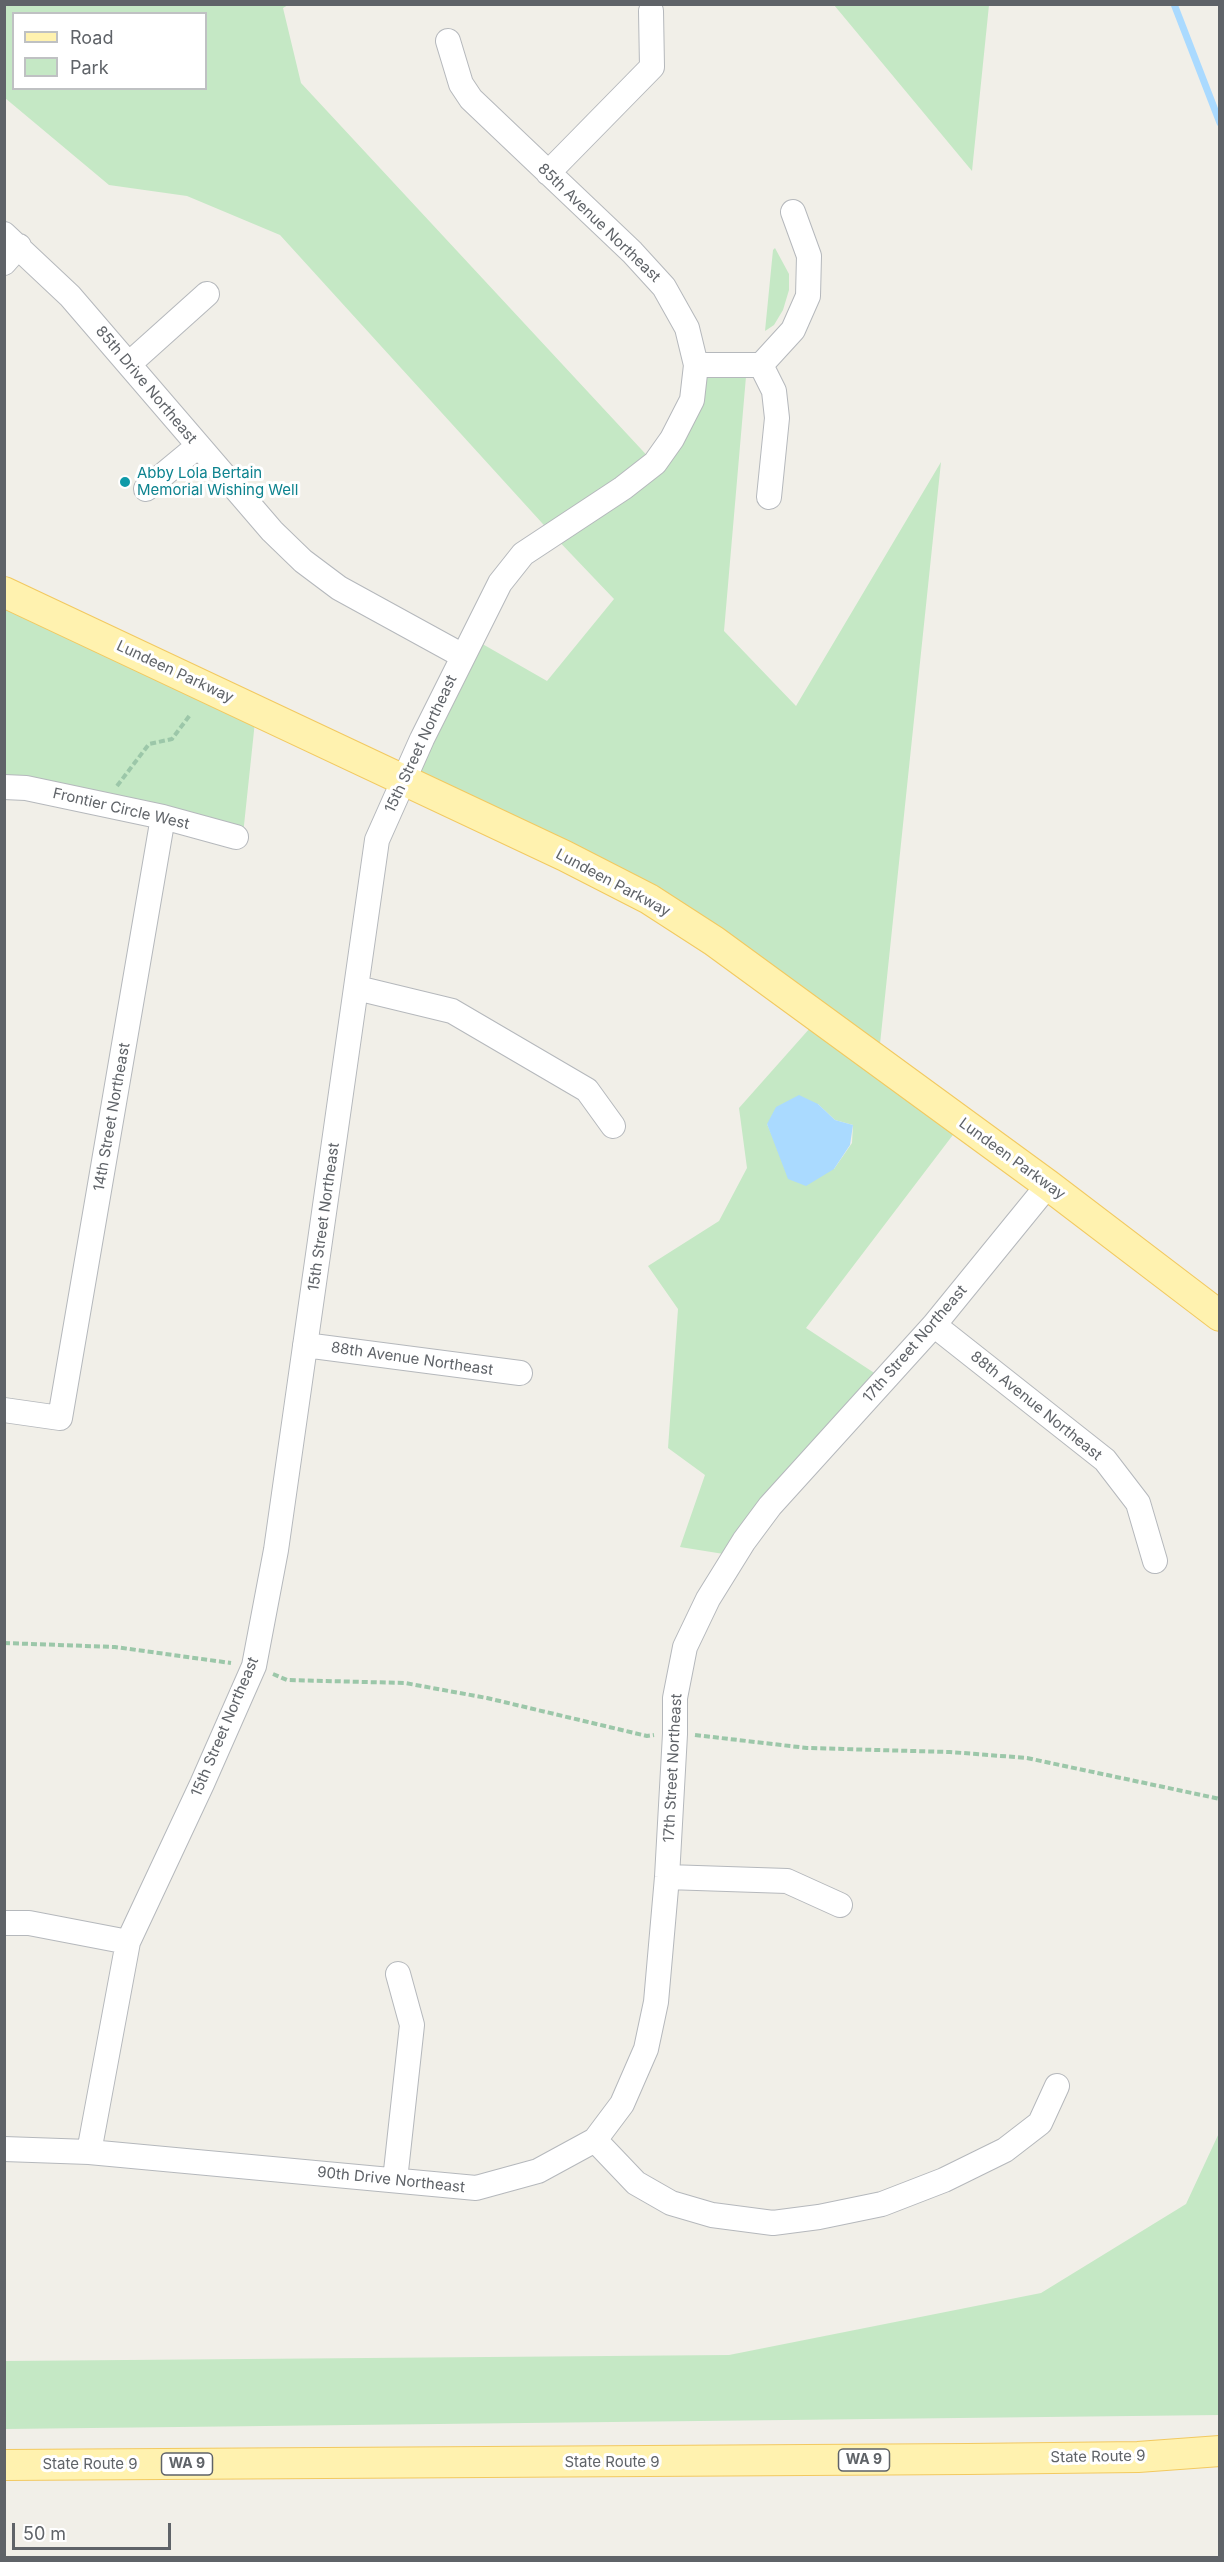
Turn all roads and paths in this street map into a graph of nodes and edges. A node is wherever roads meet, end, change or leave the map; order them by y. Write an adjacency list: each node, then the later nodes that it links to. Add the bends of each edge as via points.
1 (651, 11): 3 (street, via 651,67)
2 (448, 41): 3 (street, 85th Avenue Northeast, via 461,84 471,99)
3 (548, 173): 8 (street, 85th Avenue Northeast, via 664,287 687,328)
4 (793, 212): 9 (street, via 809,256 808,296 793,330)
5 (9, 248): 7 (street, 85th Drive Northeast, via 70,296)
6 (207, 294): 7 (street)
7 (129, 364): 10 (street, 85th Drive Northeast)
8 (696, 365): 9 (street); 14 (street, 15th Street Northeast, via 692,400 672,439 654,463 523,554 500,583)
9 (761, 365): 12 (street, via 774,391 777,418)
10 (198, 446): 11 (street); 14 (street, 85th Drive Northeast, via 303,561 339,588)
11 (147, 489)
12 (769, 497)
13 (4, 592): 16 (main road, Lundeen Parkway)
14 (463, 656): 16 (street, 15th Street Northeast)
15 (190, 716): 18 (path, via 172,739 149,744)
16 (403, 780): 21 (street, 15th Street Northeast, via 377,840); 23 (main road, Lundeen Parkway, via 649,899 714,941)
17 (4, 787): 18 (street, Frontier Circle West)
18 (105, 805): 19 (street, Frontier Circle West)
19 (164, 817): 20 (street, Frontier Circle West); 28 (street, 14th Street Northeast, via 60,1418)
20 (236, 837)
21 (357, 988): 22 (street, via 452,1011 587,1090); 26 (street, 15th Street Northeast)
22 (613, 1126)
23 (1048, 1185): 24 (main road, Lundeen Parkway); 25 (street, 17th Street Northeast)
24 (1220, 1316)
25 (934, 1324): 29 (street, 88th Avenue Northeast, via 1105,1460 1138,1503); 32 (street, 17th Street Northeast, via 744,1540 708,1599 685,1647 675,1698)
26 (305, 1345): 27 (street, 88th Avenue Northeast); 31 (street, 15th Street Northeast, via 276,1550)
27 (520, 1373)
28 (4, 1410)
29 (1155, 1561)
30 (4, 1642): 31 (path, via 116,1647)
31 (254, 1666): 32 (path, via 287,1680 405,1683 647,1736); 37 (street, 15th Street Northeast)
32 (675, 1734): 33 (path, via 807,1748 1027,1758); 34 (street, 17th Street Northeast)
33 (1220, 1799)
34 (667, 1876): 35 (street, via 787,1881); 40 (street, 17th Street Northeast, via 656,2002 646,2049 622,2104)
35 (840, 1905)
36 (4, 1923): 37 (street, via 29,1923)
37 (128, 1942): 42 (street, 15th Street Northeast)
38 (398, 1974): 43 (street, via 412,2025)
39 (1057, 2086): 40 (street, via 1040,2123 1005,2150 954,2175 882,2204 773,2223 712,2215 671,2203 636,2183)
40 (595, 2140): 43 (street, 90th Drive Northeast, via 538,2171 476,2188)
41 (4, 2149): 42 (street, 90th Drive Northeast)
42 (89, 2152): 43 (street, 90th Drive Northeast)
43 (395, 2180)
44 (1220, 2451): 45 (main road, State Route 9 / WA 9, via 1138,2457)
45 (4, 2465)

